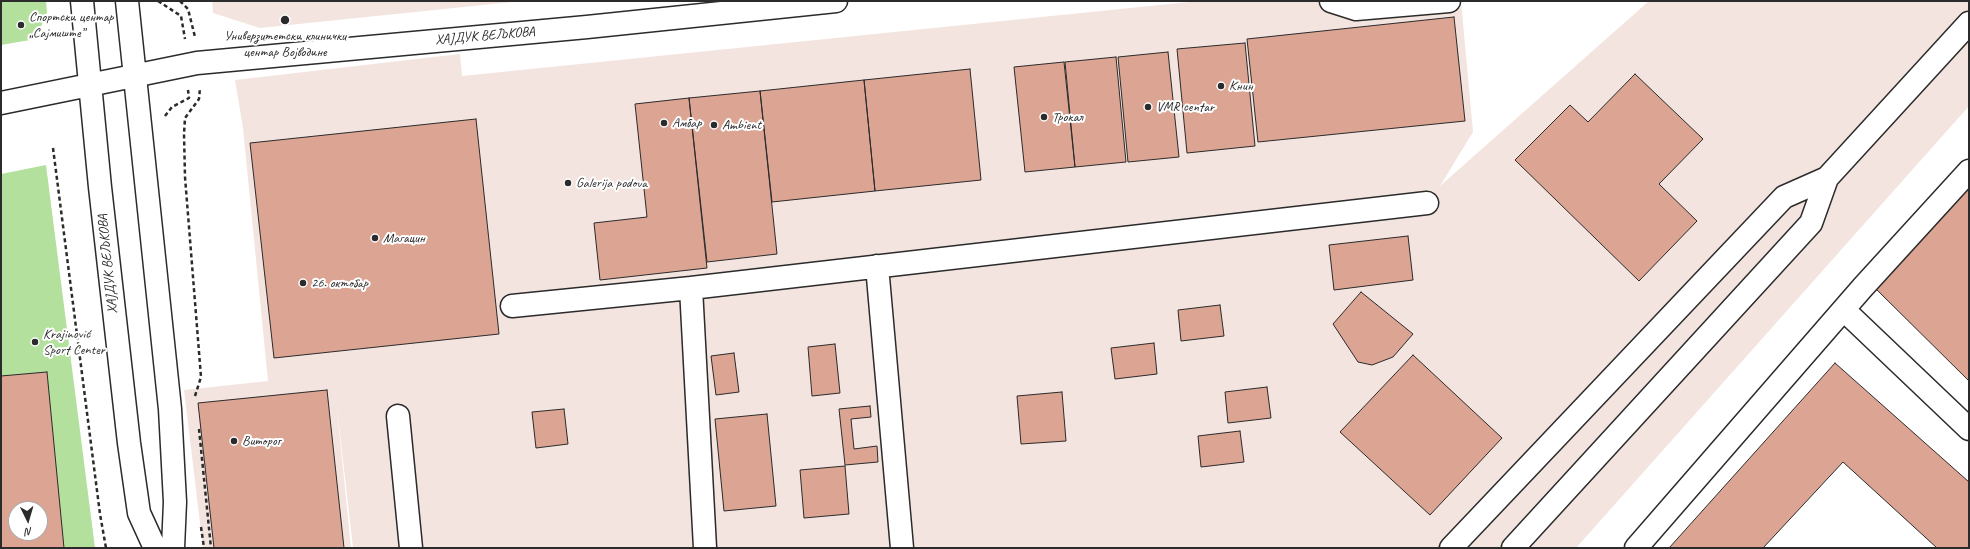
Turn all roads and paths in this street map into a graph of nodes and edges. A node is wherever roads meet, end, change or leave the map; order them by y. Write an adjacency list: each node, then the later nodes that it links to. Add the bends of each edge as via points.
1 (82, 1): 10 (street, ХАЈДУК ВЕЉКОВА)
2 (127, 1): 9 (street)
3 (180, 1): 8 (path, via 188,9)
4 (836, 1): 8 (street, ХАЈДУК ВЕЉКОВА)
5 (1331, 1): 6 (street, via 1356,9)
6 (1449, 1)
7 (1969, 23): 14 (street)
8 (197, 63): 9 (street, ХАЈДУК ВЕЉКОВА); 20 (path, via 199,99 185,118 184,134 201,378)
9 (134, 76): 10 (street, ХАЈДУК ВЕЉКОВА); 26 (street, via 170,410 175,502)
10 (89, 84): 11 (street, ХАЈДУК ВЕЉКОВА); 25 (street, ХАЈДУК ВЕЉКОВА, via 129,443 139,513)
11 (1, 103)
12 (54, 148): 24 (path)
13 (1969, 171): 19 (street)
14 (1827, 178): 31 (street, via 1784,198); 32 (street, via 1811,223)
15 (1427, 203): 16 (street)
16 (877, 266): 17 (street); 30 (street)
17 (691, 288): 18 (street); 29 (street)
18 (512, 306)
19 (1844, 310): 23 (street); 33 (street)
20 (195, 397)
21 (398, 416): 28 (street)
22 (198, 427): 27 (path)
23 (1969, 429)
24 (106, 548)
25 (155, 548)
26 (173, 548)
27 (212, 548)
28 (411, 548)
29 (705, 548)
30 (902, 548)
31 (1450, 548)
32 (1513, 548)
33 (1636, 548)

